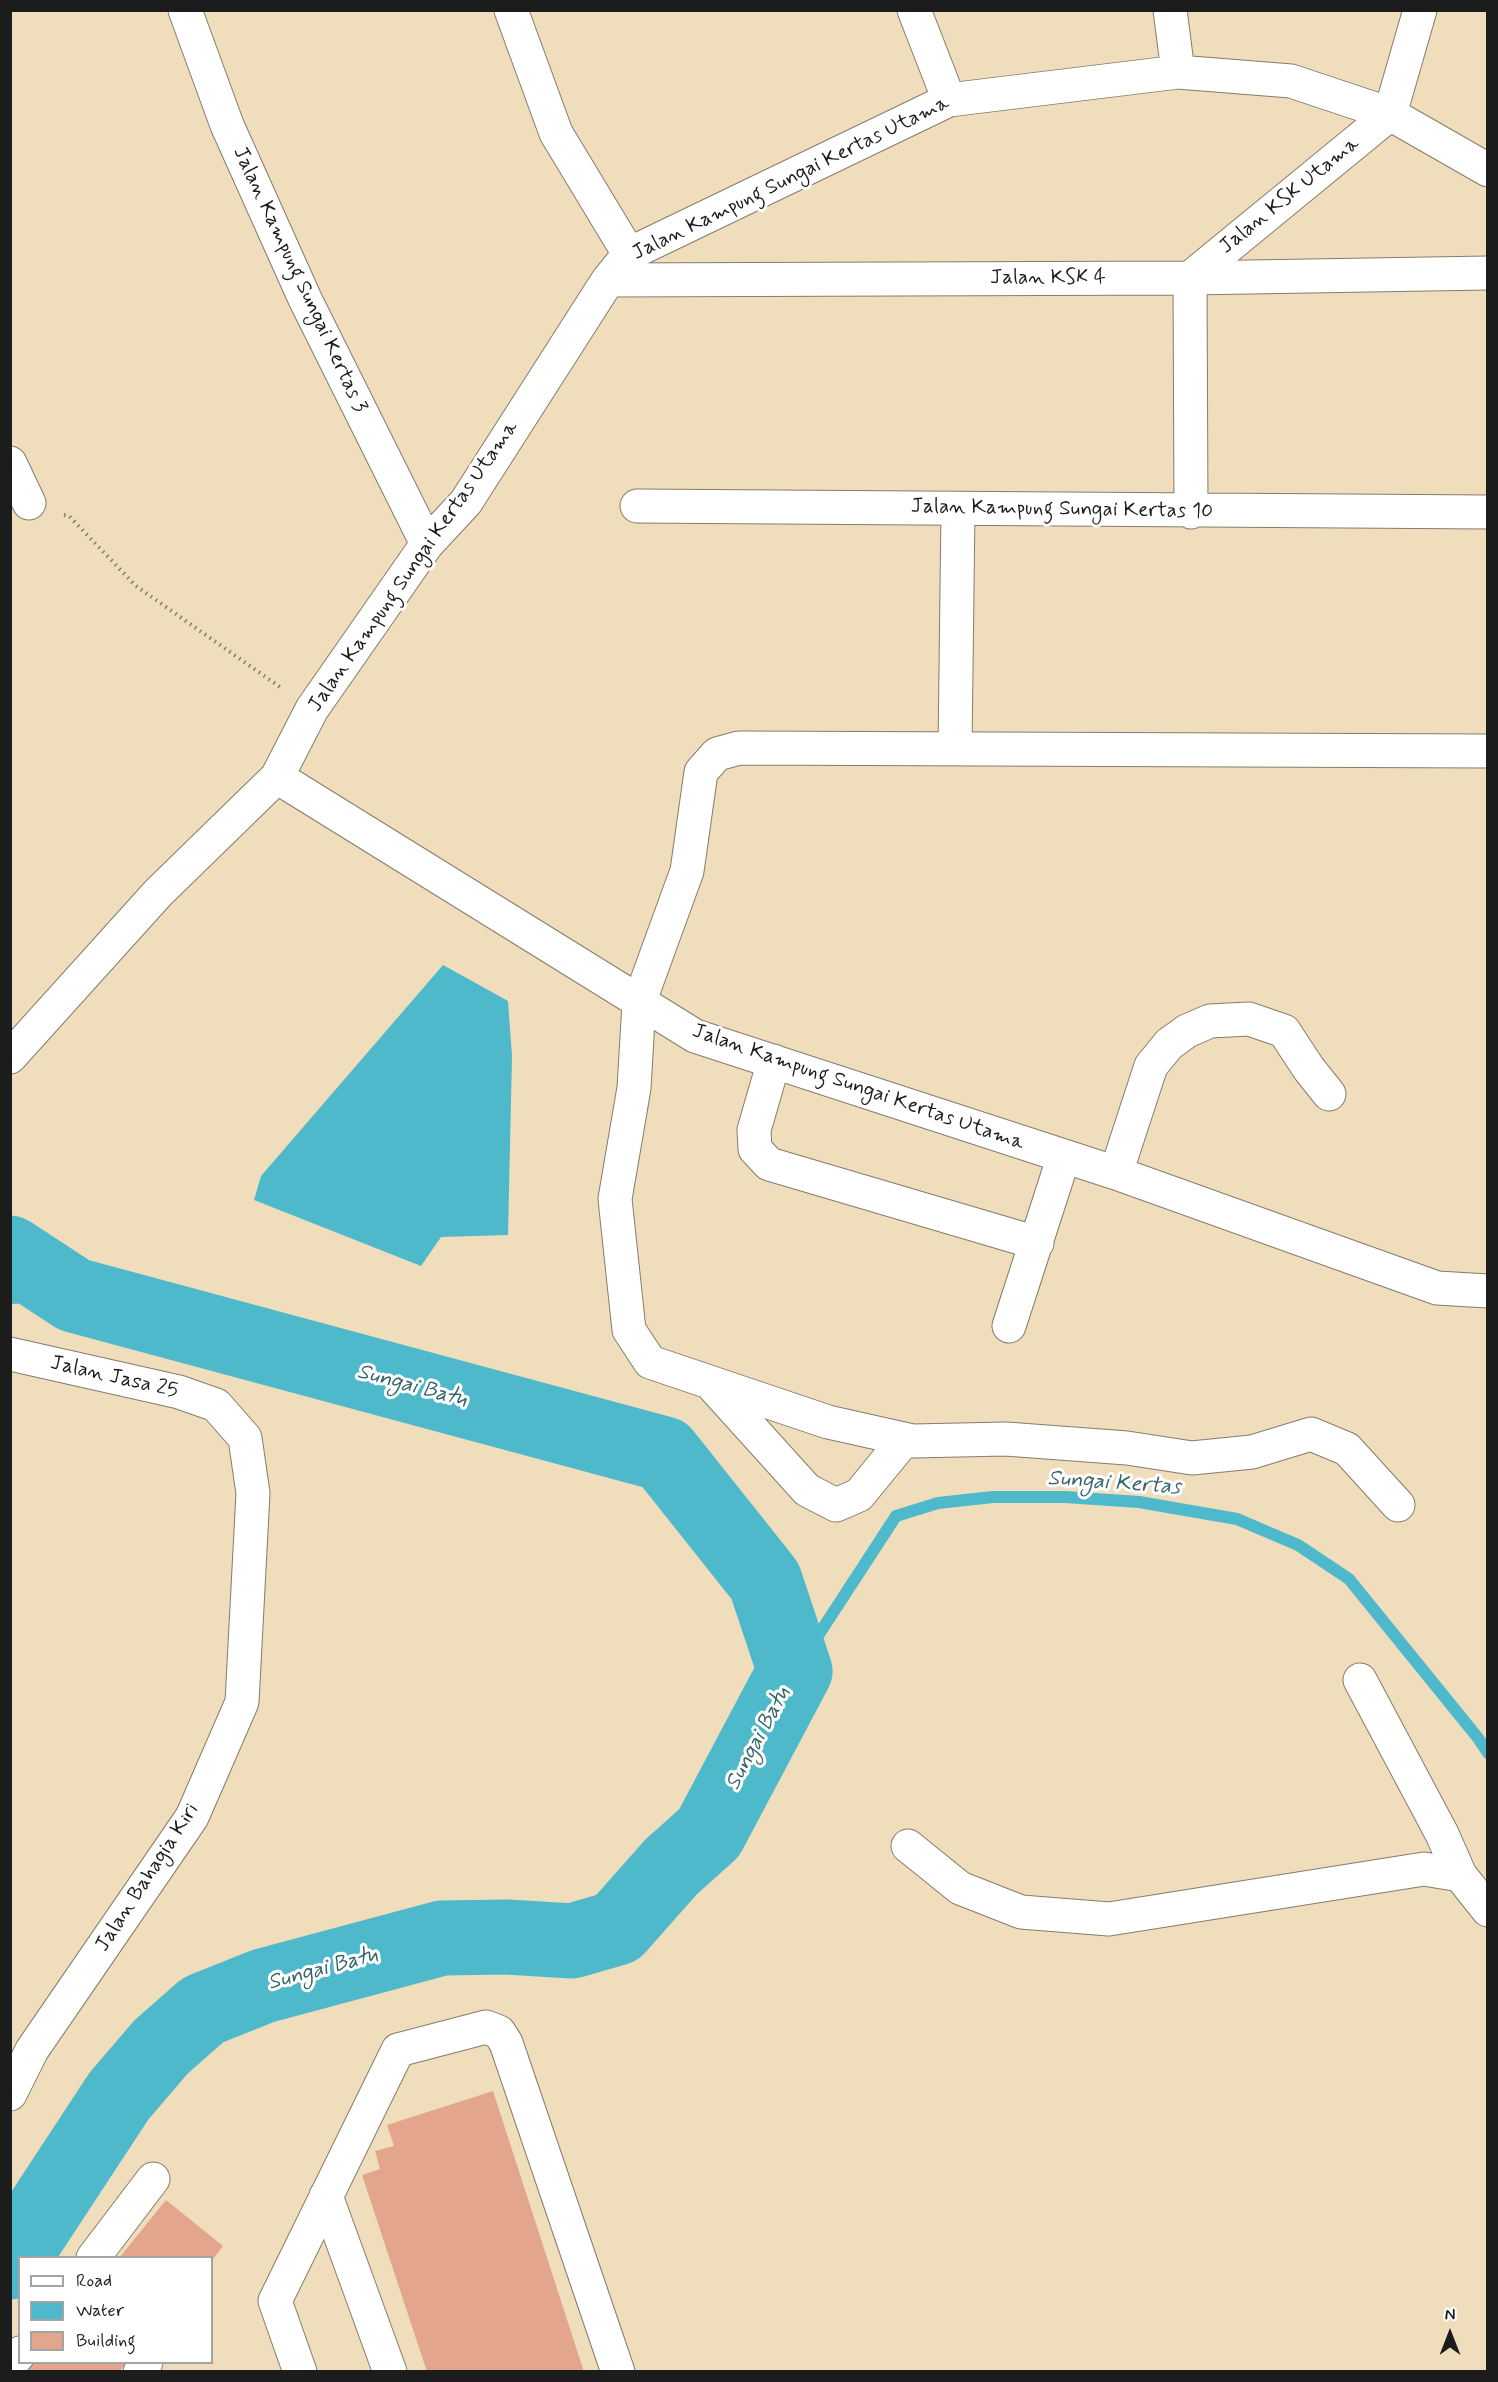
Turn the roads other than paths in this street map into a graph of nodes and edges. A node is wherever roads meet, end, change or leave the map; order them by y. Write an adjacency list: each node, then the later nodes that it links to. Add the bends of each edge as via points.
1 (185, 10): 20 (street, Jalan Kampung Sungai Kertas 3, via 227,125 300,288)
2 (511, 10): 10 (street, via 556,133)
3 (914, 10): 7 (street)
4 (1170, 10): 6 (street)
5 (1420, 10): 8 (street)
6 (1178, 72): 7 (street, Jalan Kampung Sungai Kertas Utama); 8 (street, Jalan Kampung Sungai Kertas Utama, via 1291,81)
7 (949, 100): 10 (street, Jalan Kampung Sungai Kertas Utama)
8 (1390, 114): 9 (street, Jalan Kampung Sungai Kertas Utama); 12 (street, Jalan KSK Utama)
9 (1488, 171)
10 (629, 254): 13 (street, Jalan Kampung Sungai Kertas Utama)
11 (1488, 273): 12 (street, Jalan KSK 4)
12 (1190, 278): 13 (street, Jalan KSK 4); 18 (street)
13 (608, 280): 20 (street, Jalan Kampung Sungai Kertas Utama, via 465,502)
14 (10, 463): 15 (street)
15 (29, 503)
16 (637, 506): 17 (street, Jalan Kampung Sungai Kertas 10)
17 (958, 509): 18 (street, Jalan Kampung Sungai Kertas 10); 21 (street)
18 (1191, 512): 19 (street, Jalan Kampung Sungai Kertas 10)
19 (1488, 512)
20 (427, 544): 23 (street, Jalan Kampung Sungai Kertas Utama, via 312,709)
21 (955, 748): 22 (street); 24 (street, via 739,748 717,754 701,772 687,871)
22 (1488, 751)
23 (277, 777): 24 (street, Jalan Kampung Sungai Kertas Utama); 25 (street, Jalan Kampung Sungai Kertas Utama, via 158,893)
24 (639, 1003): 26 (street, Jalan Kampung Sungai Kertas Utama, via 695,1036); 34 (street, via 634,1088 615,1199 629,1330 650,1362)
25 (11, 1055)
26 (774, 1061): 28 (street, Jalan Kampung Sungai Kertas Utama); 30 (street, via 754,1130 755,1149 769,1164)
27 (1329, 1094): 29 (street, via 1284,1031 1249,1018 1210,1021 1170,1044 1152,1066)
28 (1064, 1156): 29 (street, Jalan Kampung Sungai Kertas Utama); 30 (street)
29 (1116, 1173): 31 (street, Jalan Kampung Sungai Kertas Utama, via 1437,1288)
30 (1037, 1243): 32 (street)
31 (1488, 1291)
32 (1009, 1326)
33 (10, 1354): 35 (street, Jalan Jasa 25, via 179,1392)
34 (711, 1384): 36 (street, via 828,1422); 36 (street, via 807,1490 836,1505 859,1495)
35 (216, 1405): 42 (street, Jalan Bahagia Kiri, via 245,1438 253,1493 242,1702 192,1817 32,2050)
36 (904, 1440): 37 (street, via 1006,1439 1127,1448 1192,1458 1252,1452 1311,1434 1347,1449)
37 (1398, 1505)
38 (1360, 1680): 40 (street)
39 (908, 1846): 40 (street, via 960,1888 1021,1912 1108,1919 1424,1869)
40 (1460, 1875): 41 (street)
41 (1488, 1910)
42 (10, 2094)
43 (153, 2179): 45 (street)
44 (326, 2196): 46 (street, via 275,2301); 47 (street); 48 (street, via 398,2050 486,2027 499,2032)
45 (95, 2256)
46 (300, 2372)
47 (390, 2372)
48 (618, 2372)

